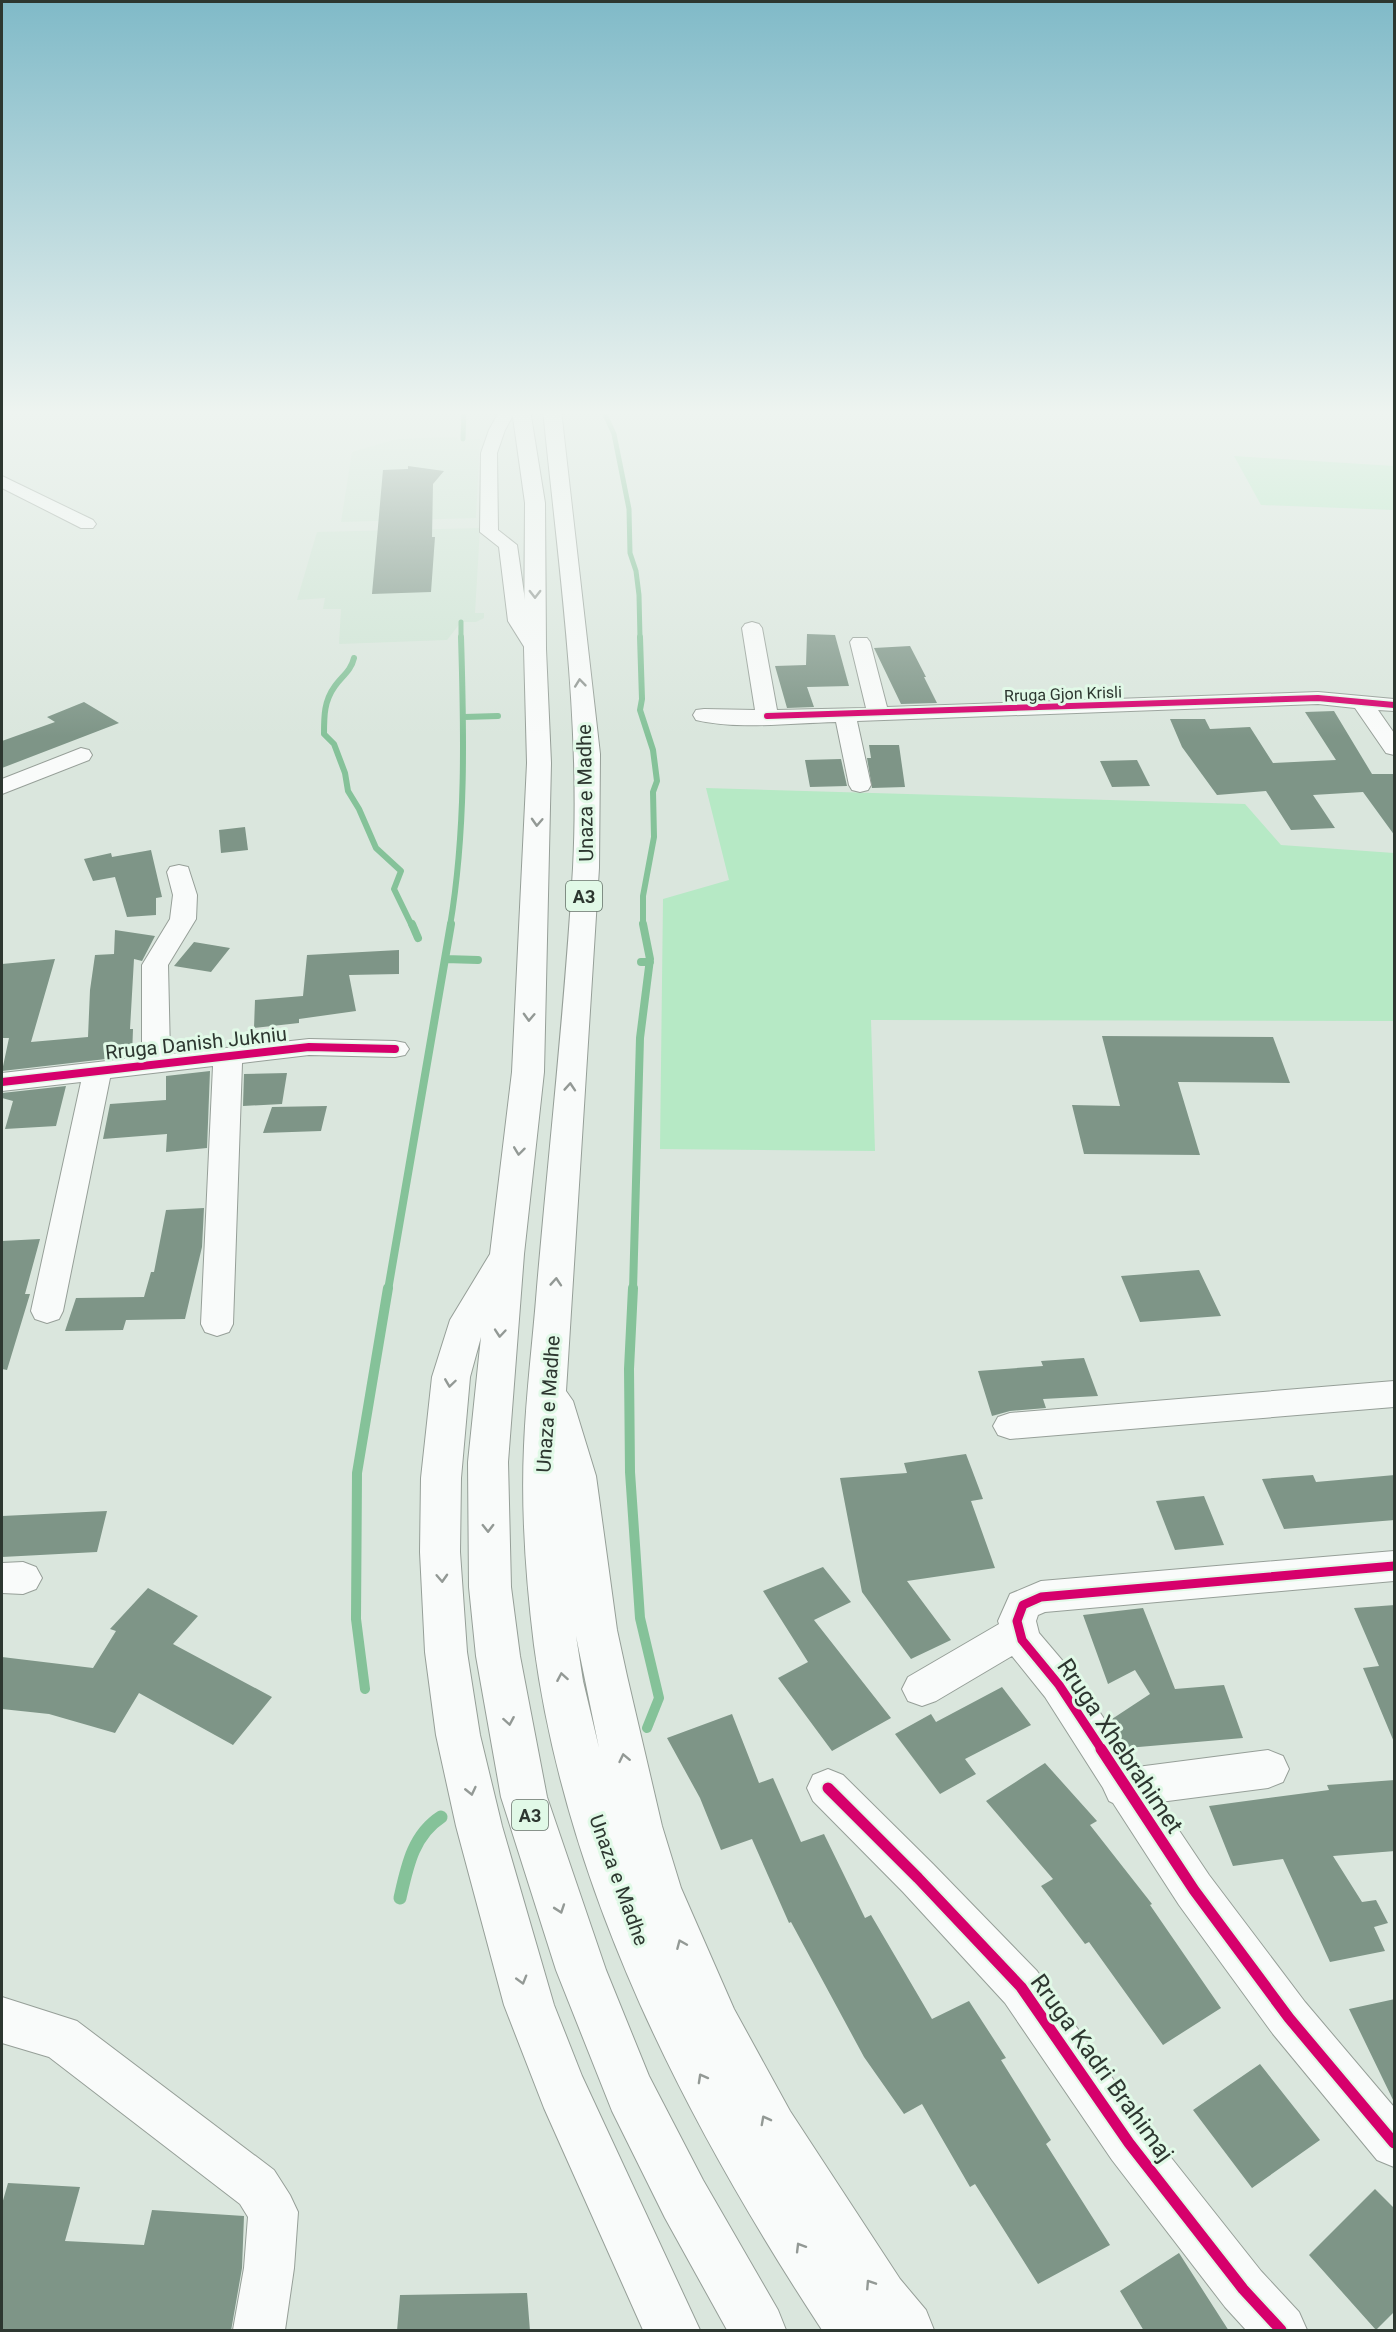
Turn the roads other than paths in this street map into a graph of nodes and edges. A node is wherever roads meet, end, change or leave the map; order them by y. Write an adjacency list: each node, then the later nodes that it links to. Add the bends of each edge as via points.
1 (77, 519): 5 (street)
2 (489, 519): 8 (street, via 489,532 508,545 518,621)
3 (535, 519): 8 (highway, A3, one-way to 8)
4 (563, 519): 28 (highway, Unaza e Madhe / A3, one-way to 4, via 588,802 588,754)
5 (87, 524)
6 (752, 628): 14 (street)
7 (860, 642): 11 (street)
8 (536, 649): 25 (highway, A3, one-way to 25, via 539,763 528,1072)
9 (1361, 701): 10 (street, Rruga Gjon Krisli); 11 (street, Rruga Gjon Krisli, via 1299,698); 15 (street)
10 (1395, 705)
11 (878, 714): 13 (street, Rruga Gjon Krisli)
12 (704, 715): 14 (street, Rruga Gjon Krisli)
13 (845, 715): 14 (street, Rruga Gjon Krisli); 17 (street)
14 (767, 717)
15 (1395, 748)
16 (81, 755): 18 (street)
17 (860, 785)
18 (2, 787)
19 (179, 872): 22 (street, via 185,895 183,919 154,965)
20 (394, 1049): 21 (street, Rruga Danish Jukniu, via 309,1047)
21 (228, 1056): 22 (street, Rruga Danish Jukniu); 27 (street)
22 (156, 1064): 23 (street, Rruga Danish Jukniu)
23 (96, 1071): 24 (street, Rruga Danish Jukniu); 26 (street)
24 (2, 1082)
25 (507, 1254): 40 (highway, one-way to 40, via 468,1320 449,1389 441,1478 440,1552 446,1652 458,1735 478,1826 530,2005 562,2091); 41 (highway, A3, one-way to 41, via 488,1462 488,1537 498,1656 524,1797 581,1970 630,2093)
26 (47, 1311)
27 (217, 1324)
28 (549, 1382): 42 (highway, Unaza e Madhe / A3, one-way to 28, via 756,2175 690,2055 637,1935 597,1825 568,1714 551,1616 543,1508); 43 (highway, one-way to 28, via 880,2299 771,2130 716,2027 657,1888 605,1676 576,1476)
29 (1395, 1394): 30 (street)
30 (1010, 1426)
31 (1395, 1566): 32 (street, via 1041,1597 1023,1605 1017,1621)
32 (1019, 1632): 33 (street); 36 (street, Rruga Xhebrahimet, via 1059,1685)
33 (922, 1689)
34 (1268, 1769): 36 (street)
35 (828, 1788): 44 (street, Rruga Kadri Brahimaj, via 1021,1987 1129,2143 1243,2289)
36 (1124, 1788): 38 (street, Rruga Xhebrahimet, via 1289,2018)
37 (2, 2020): 39 (street, via 61,2037 257,2187 273,2212)
38 (1394, 2142)
39 (259, 2331)
40 (672, 2331)
41 (758, 2331)
42 (855, 2331)
43 (906, 2331)
44 (1281, 2331)

